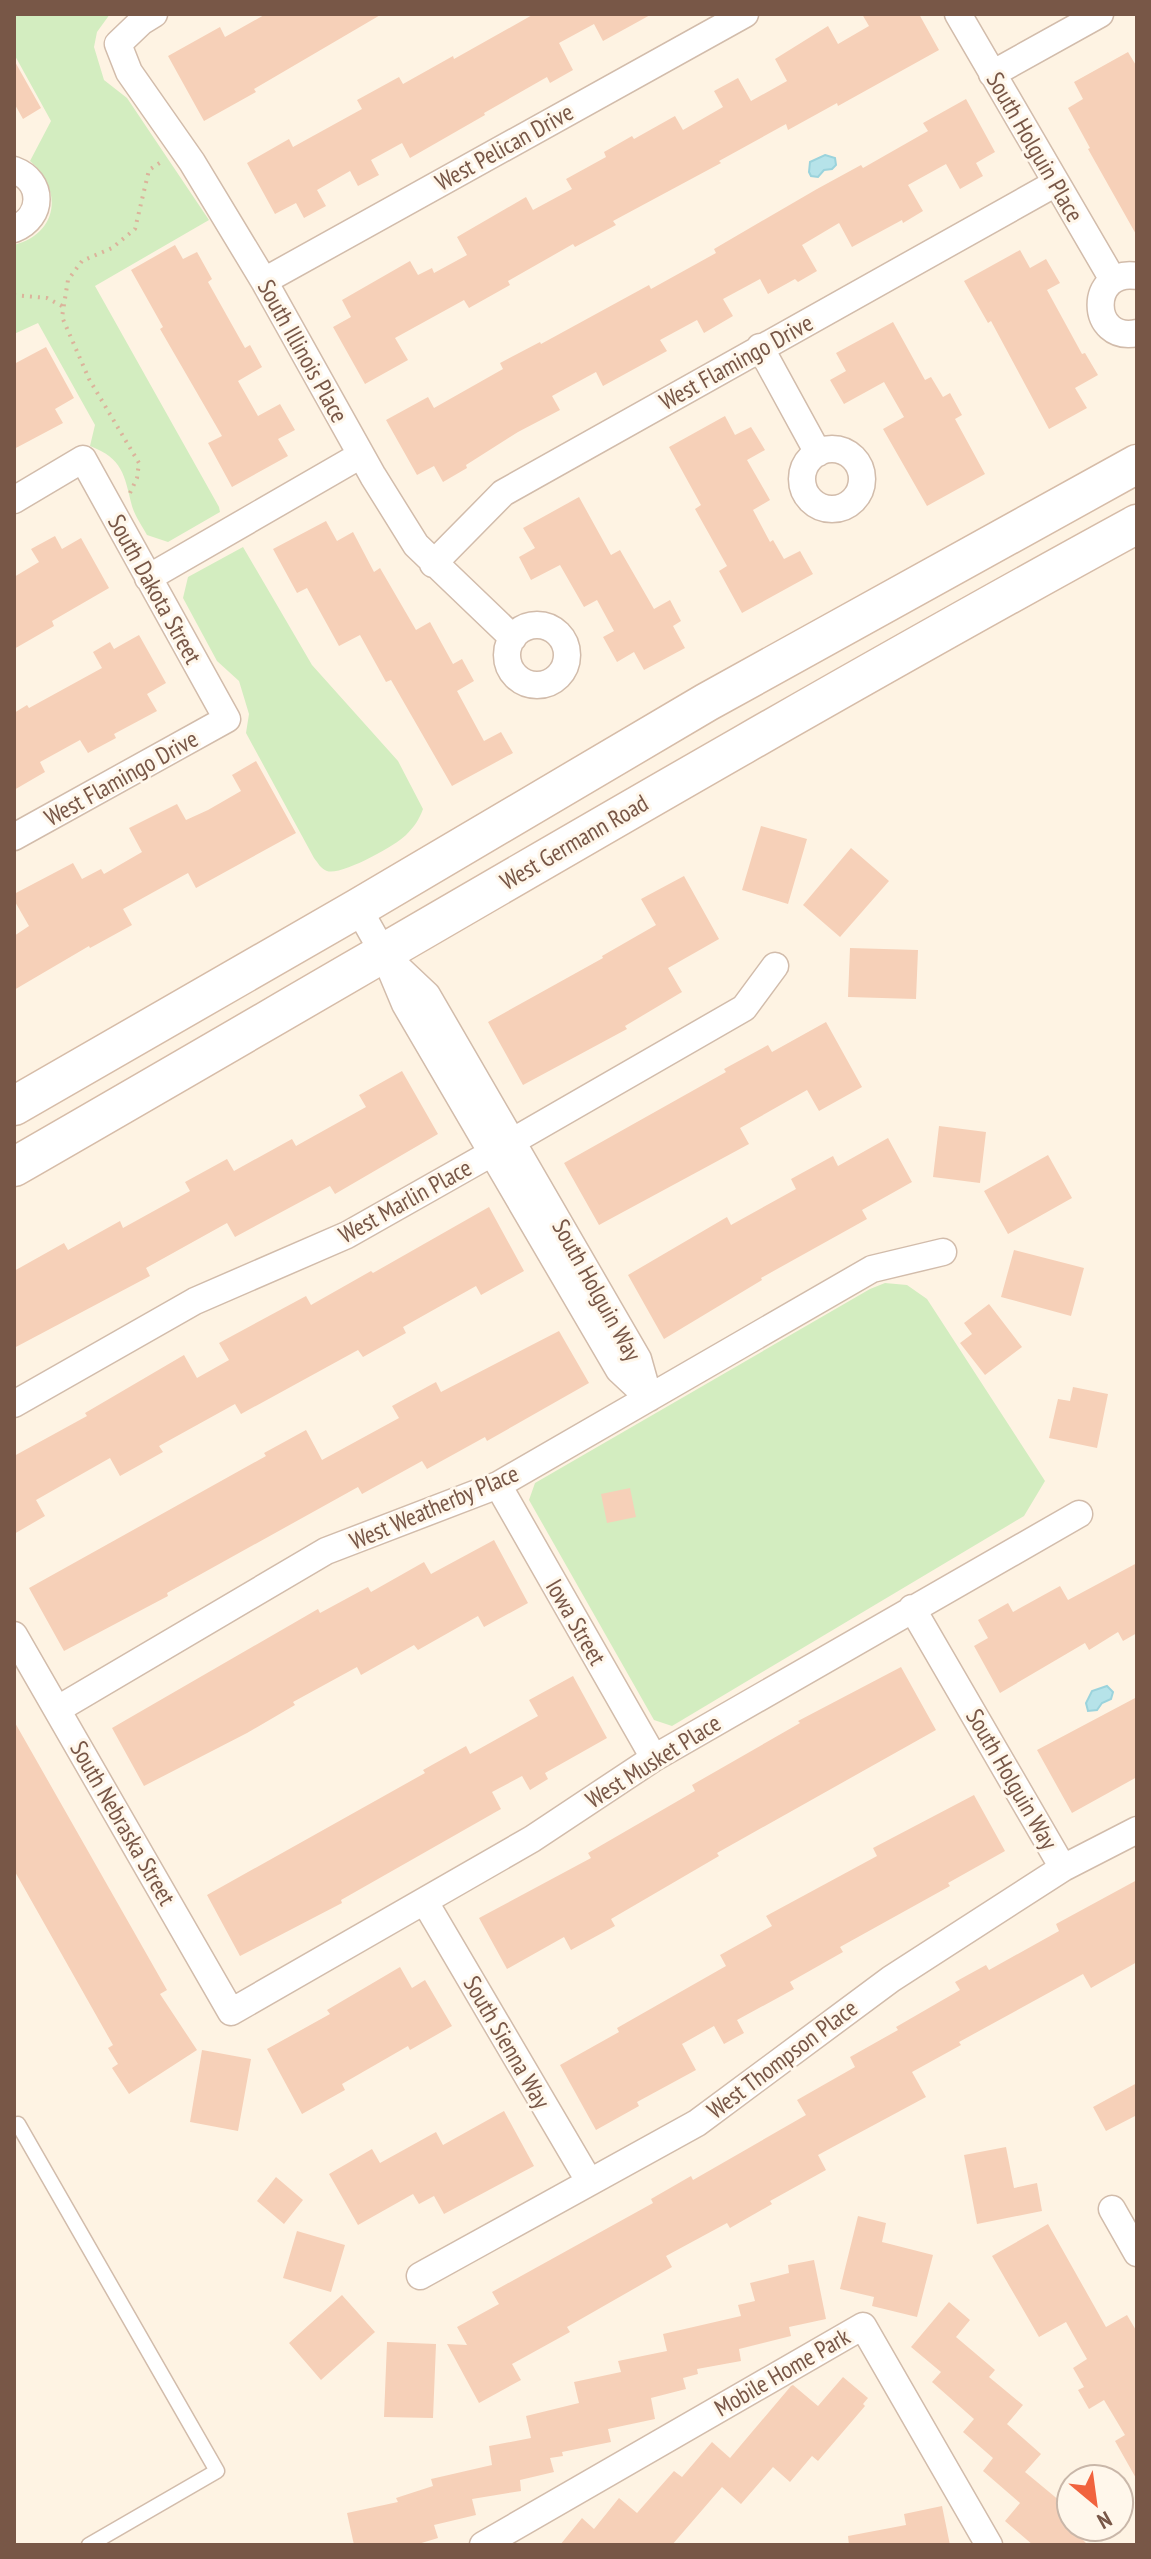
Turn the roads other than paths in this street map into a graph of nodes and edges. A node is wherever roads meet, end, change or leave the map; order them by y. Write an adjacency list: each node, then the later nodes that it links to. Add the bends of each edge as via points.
1 (154, 14): 10 (street, South Illinois Place, via 118,44 129,72)
2 (745, 14): 10 (street, West Pelican Drive)
3 (958, 14): 5 (street, South Holguin Place)
4 (1100, 14): 5 (street)
5 (992, 74): 7 (street, South Holguin Place)
6 (14, 170): 8 (street, via 32,181 38,200 31,219)
7 (1056, 183): 9 (street, South Holguin Place); 12 (street, West Flamingo Drive)
8 (14, 229)
9 (1125, 278): 11 (street, South Holguin Place, via 1101,295 1101,314 1113,329)
10 (264, 281): 14 (street, South Illinois Place)
11 (1137, 333)
12 (760, 347): 13 (street); 18 (street, West Flamingo Drive, via 503,493)
13 (818, 453)
14 (361, 455): 18 (street, South Illinois Place); 19 (street)
15 (1137, 464): 23 (main road, via 707,702)
16 (14, 500): 19 (street, South Dakota Street, via 83,459)
17 (1137, 524): 24 (main road, West Germann Road, via 815,703)
18 (433, 564): 20 (street, South Illinois Place)
19 (148, 578): 21 (street, South Dakota Street)
20 (513, 638)
21 (227, 719): 22 (street, West Flamingo Drive)
22 (14, 837)
23 (358, 908): 24 (street, South Holguin Way); 26 (main road)
24 (384, 954): 27 (street, South Holguin Way, via 427,995); 28 (main road, West Germann Road)
25 (775, 966): 27 (street, West Marlin Place, via 744,1008)
26 (14, 1106)
27 (503, 1147): 30 (street, South Holguin Way, via 638,1359); 31 (street, West Marlin Place, via 347,1235 195,1301)
28 (14, 1167)
29 (943, 1252): 30 (street, West Weatherby Place, via 872,1269)
30 (649, 1398): 32 (street, West Weatherby Place)
31 (14, 1404)
32 (498, 1485): 36 (street, West Weatherby Place, via 326,1551); 37 (street, Iowa Street)
33 (1079, 1514): 34 (street, West Musket Place)
34 (912, 1608): 37 (street, West Musket Place); 39 (street, South Holguin Way)
35 (14, 1635): 36 (street, South Nebraska Street)
36 (58, 1709): 41 (street, South Nebraska Street)
37 (654, 1758): 40 (street, West Musket Place)
38 (1137, 1830): 39 (street, West Thompson Place)
39 (1063, 1868): 43 (street, West Thompson Place, via 891,1979 697,2123)
40 (425, 1902): 41 (street, West Musket Place); 43 (street, South Sienna Way)
41 (231, 2012)
42 (15, 2122): 47 (lane, via 217,2471)
43 (589, 2181): 46 (street, West Thompson Place)
44 (1112, 2209): 45 (street)
45 (1137, 2253)
46 (420, 2276)
47 (89, 2545)
48 (483, 2545): 49 (street, Mobile Home Park, via 863,2326)
49 (989, 2545)

